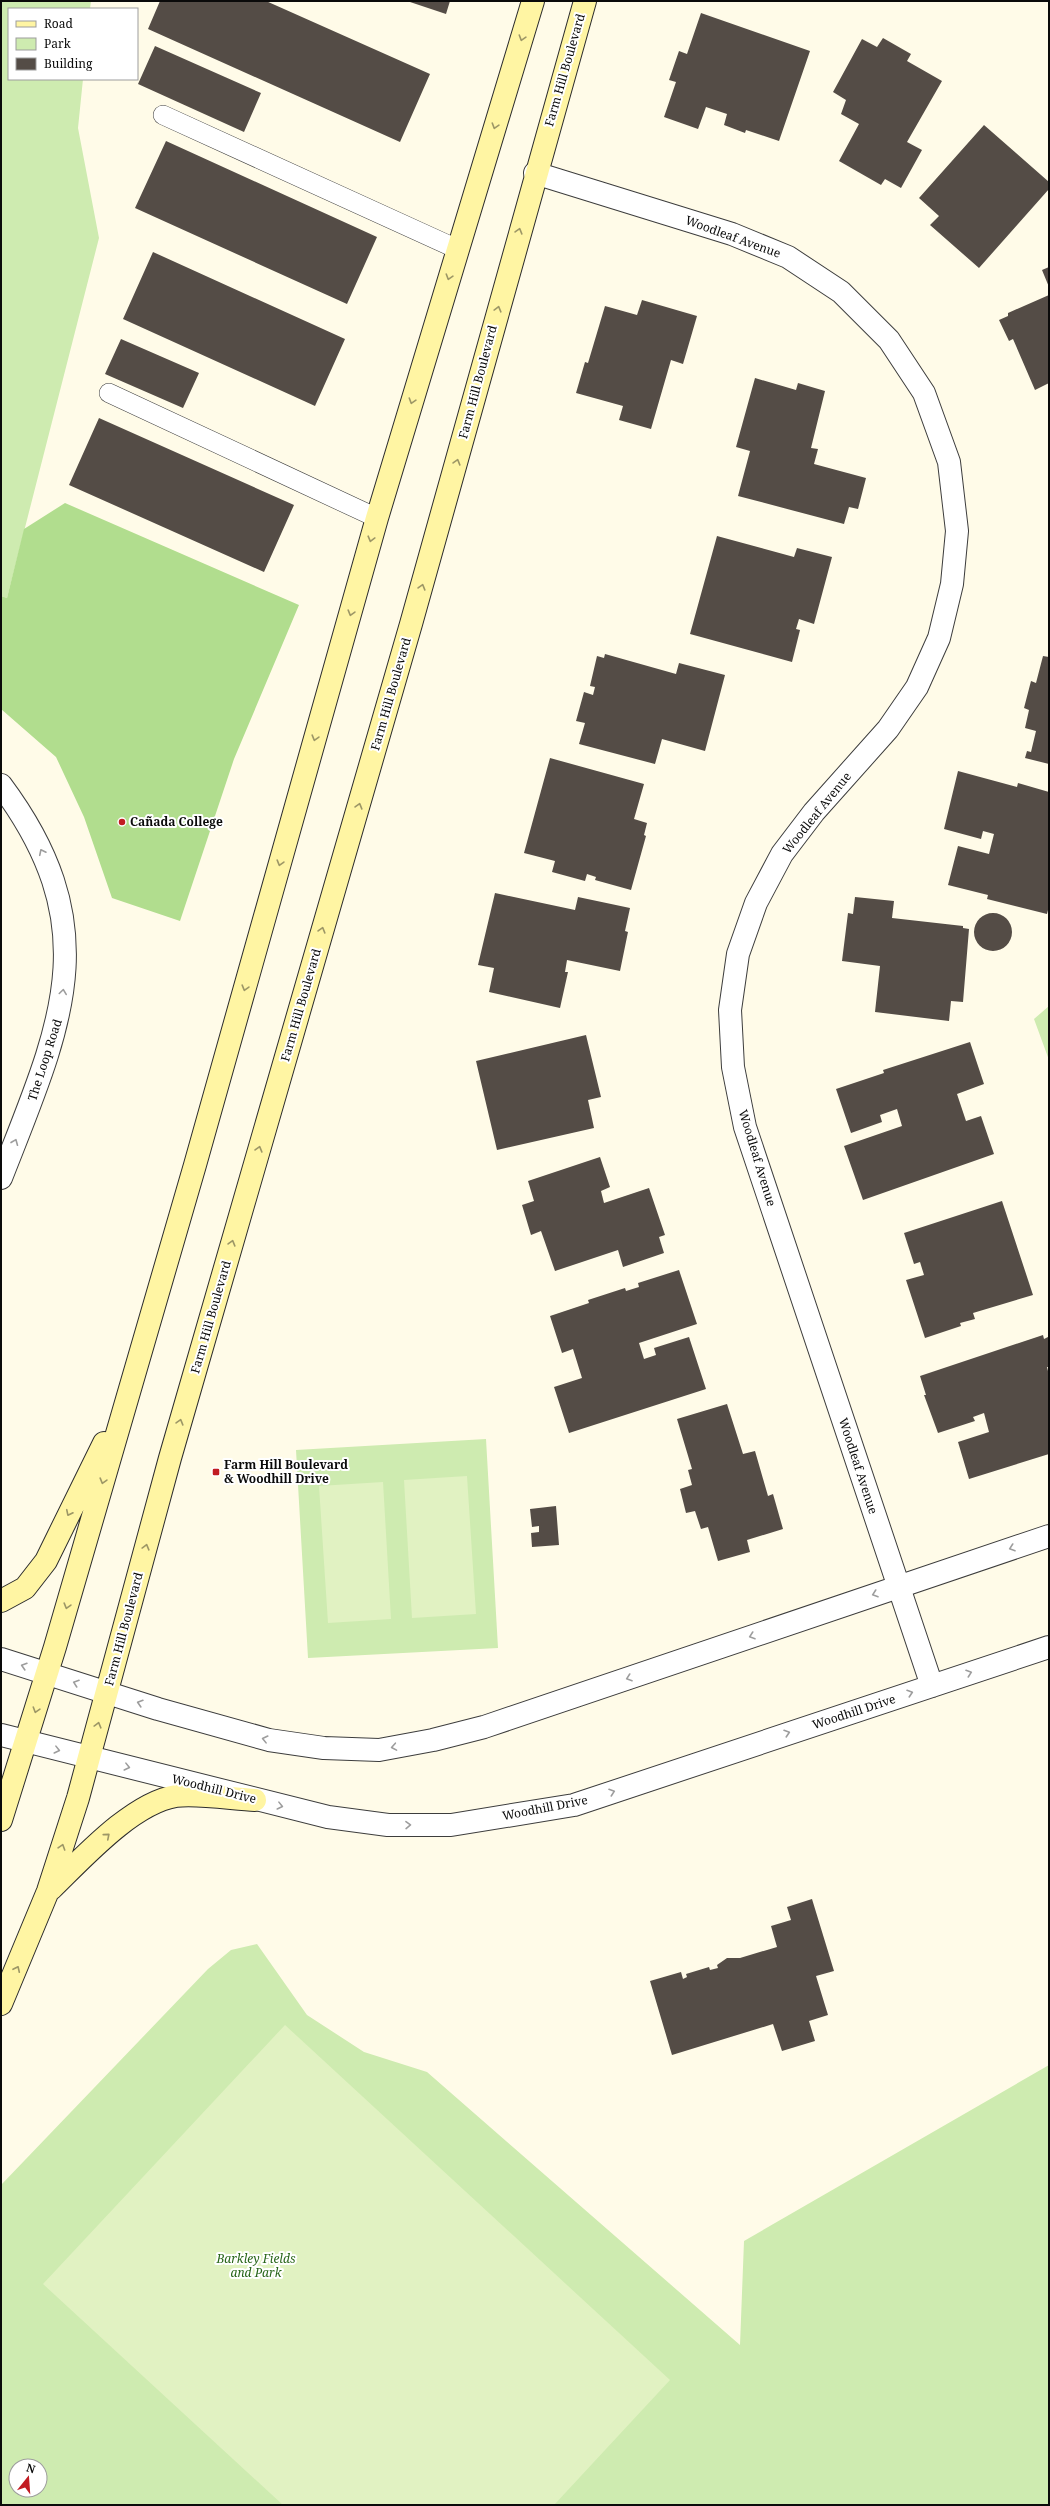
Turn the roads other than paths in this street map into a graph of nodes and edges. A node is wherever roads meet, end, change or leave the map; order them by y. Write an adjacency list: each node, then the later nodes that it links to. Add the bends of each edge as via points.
1 (533, 1): 5 (main road, one-way to 5)
2 (585, 1): 4 (main road, Farm Hill Boulevard)
3 (164, 115): 5 (lane)
4 (535, 173): 12 (street, Woodleaf Avenue, via 732,234 788,257 841,292 889,340 924,393 949,462 957,531 952,584 939,638 916,687 888,729 814,812 782,854 756,903 738,954 730,1010 733,1067 745,1127); 18 (main road, Farm Hill Boulevard, one-way to 4, via 172,1450 437,534)
5 (457, 249): 7 (main road, one-way to 7)
6 (108, 393): 7 (lane)
7 (377, 518): 10 (main road, one-way to 10)
8 (1, 785): 9 (street, The Loop Road, one-way to 8, via 46,1064 60,1013 66,972 65,927 50,868 25,818)
9 (1, 1178)
10 (130, 1390): 13 (main road, one-way to 13, via 46,1561 25,1588); 16 (main road, one-way to 16)
11 (1049, 1536): 12 (street, one-way to 12)
12 (898, 1586): 17 (street, Woodleaf Avenue); 18 (street, one-way to 18, via 484,1727 379,1750 324,1748 269,1740)
13 (1, 1601)
14 (1049, 1647): 17 (street, Woodhill Drive, one-way to 14)
15 (1, 1659): 16 (street, one-way to 15)
16 (47, 1673): 18 (street, one-way to 16); 20 (main road, one-way to 20)
17 (932, 1686): 22 (street, Woodhill Drive, one-way to 17, via 328,1817 388,1825 451,1825 574,1805)
18 (106, 1693): 21 (main road, Farm Hill Boulevard, one-way to 18)
19 (1, 1735): 20 (street)
20 (26, 1742): 21 (street, Woodhill Drive, one-way to 21); 23 (main road)
21 (89, 1757): 22 (street, Woodhill Drive, one-way to 22); 24 (main road, Farm Hill Boulevard, one-way to 21)
22 (255, 1800): 24 (main road, one-way to 22, via 108,1834 143,1809 176,1796)
23 (1, 1820)
24 (48, 1891): 25 (main road, Farm Hill Boulevard, one-way to 24)
25 (1, 2004)

